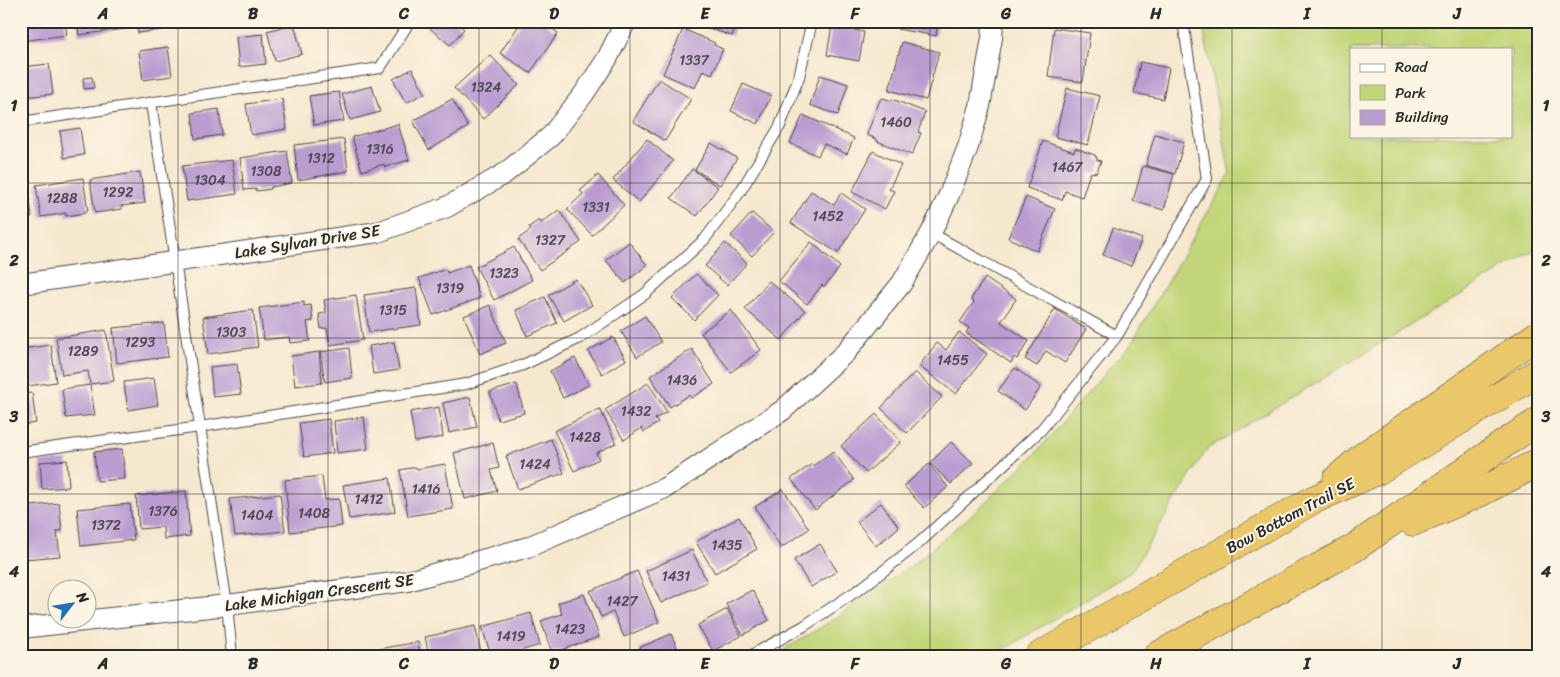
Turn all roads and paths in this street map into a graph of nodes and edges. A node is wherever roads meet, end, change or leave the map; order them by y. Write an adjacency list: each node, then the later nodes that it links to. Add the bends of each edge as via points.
1 (410, 21): 6 (lane, via 380,68)
2 (626, 21): 9 (street, Lake Sylvan Drive SE, via 607,59 551,136 504,174 447,207 378,232)
3 (812, 21): 15 (lane, via 799,77 780,126 740,192 704,240 645,294 580,338 523,365 466,384)
4 (993, 21): 8 (street, Lake Michigan Crescent SE, via 980,106 968,147)
5 (1183, 21): 12 (lane, via 1207,179)
6 (151, 103): 7 (lane); 9 (lane)
7 (21, 122)
8 (931, 233): 12 (lane); 20 (street, Lake Michigan Crescent SE, via 902,284 846,352 783,410 665,488 528,548 408,581)
9 (175, 261): 10 (street, Lake Sylvan Drive SE); 15 (lane)
10 (21, 284)
11 (1539, 334): 18 (highway, via 1361,458)
12 (1117, 336): 23 (lane, via 1041,430 919,543 812,621)
13 (1539, 372): 18 (highway, Bow Bottom Trail SE, via 1379,470)
14 (1539, 421): 19 (highway)
15 (200, 427): 16 (lane); 20 (lane)
16 (21, 452)
17 (1539, 462): 19 (highway, via 1479,493)
18 (1313, 500): 24 (highway, Bow Bottom Trail SE)
19 (1354, 548): 25 (highway)
20 (227, 605): 21 (street, Lake Michigan Crescent SE); 22 (lane)
21 (21, 628)
22 (232, 656)
23 (750, 656)
24 (1039, 656)
25 (1157, 656)

